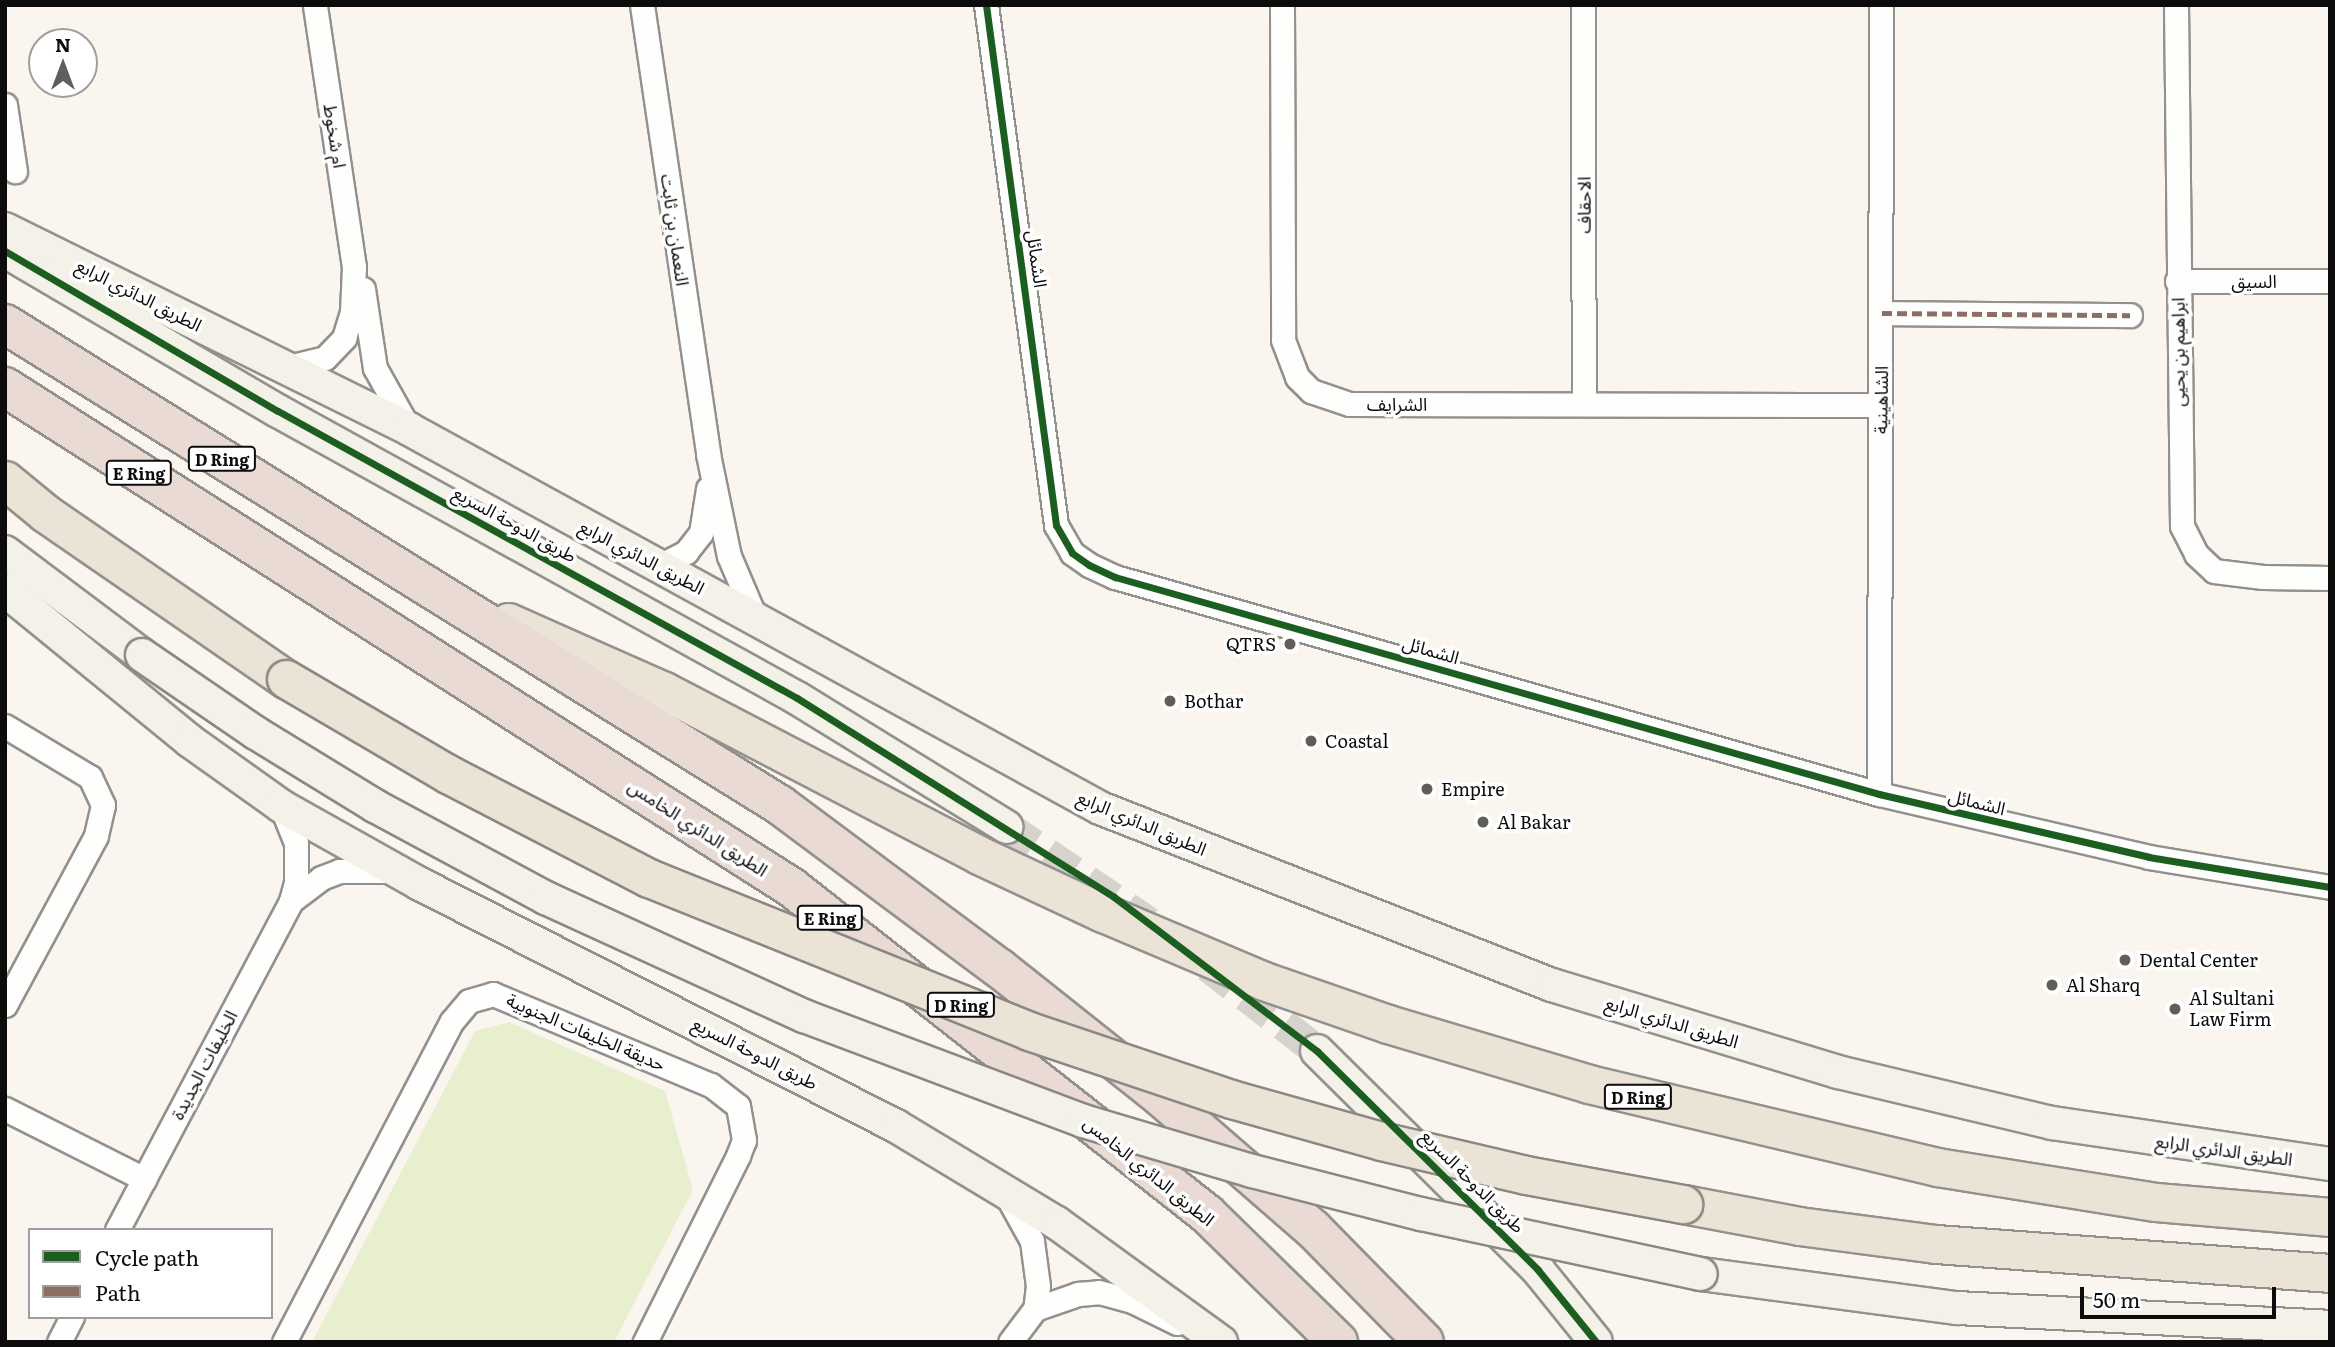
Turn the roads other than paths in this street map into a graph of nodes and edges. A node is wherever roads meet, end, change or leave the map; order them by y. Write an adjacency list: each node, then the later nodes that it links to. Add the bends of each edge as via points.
1 (315, 5): 12 (street, ام شخوط)
2 (642, 5): 23 (street, النعمان بن ثابت)
3 (986, 5): 32 (street, الشمائل, via 1056,525 1072,553 1115,577)
4 (1282, 5): 20 (street, الشرايف, via 1283,340 1297,377 1311,391 1349,404)
5 (1583, 5): 20 (street, الاحقاف)
6 (1881, 5): 15 (street, الشاهينية)
7 (2176, 5): 13 (street, ابراهيم بن يحيى)
8 (5, 105): 9 (street)
9 (15, 171)
10 (5, 229): 18 (main road, الطريق الدائري الرابع)
11 (5, 251): 34 (main road, طريق الدوحة السريع, via 278,411 797,698)
12 (354, 267): 18 (street, ام شخوط, via 352,312 344,338 325,358); 22 (street, ام شخوط, via 364,291 376,368)
13 (2177, 281): 14 (street, السيق); 27 (street, ابراهيم بن يحيى, via 2178,489 2182,526 2196,554 2214,571 2233,576)
14 (2330, 281)
15 (1882, 313): 16 (street); 21 (street, الشاهينية)
16 (2130, 315)
17 (5, 324): 29 (highway, D Ring)
18 (284, 368): 22 (main road, الطريق الدائري الرابع)
19 (5, 387): 56 (highway, الطريق الدائري الخامس / E Ring, via 791,887 1207,1214)
20 (1584, 404): 21 (street, الشرايف)
21 (1880, 405): 32 (street, الشاهينية)
22 (409, 429): 26 (main road, الطريق الدائري الرابع)
23 (708, 454): 26 (street, النعمان بن ثابت, via 708,508 701,533 686,552); 30 (street, النعمان بن ثابت, via 729,556)
24 (5, 480): 46 (main road, D Ring, bridge, via 286,679 448,774 649,878 855,965 1029,1031 1231,1099 1381,1141 1526,1175 1799,1226 1936,1244)
25 (5, 552): 49 (main road, bridge, via 256,733 375,806 546,898 804,1016 1083,1121 1421,1214 1701,1274 1957,1308)
26 (657, 567): 30 (main road, الطريق الدائري الرابع)
27 (2330, 578)
28 (5, 590): 33 (main road, طريق الدوحة السريع, via 179,733)
29 (440, 592): 44 (main road, D Ring, via 664,691 979,855 1103,913 1264,981 1388,1024 1589,1084 1937,1167 2156,1202); 57 (highway, via 780,805 999,968 1161,1097 1293,1212)
30 (755, 617): 41 (main road, الطريق الدائري الرابع, via 1100,808 1552,985 1838,1072 1980,1108 2125,1136)
31 (5, 726): 38 (street, via 90,777 103,806 96,836)
32 (1879, 794): 36 (street, الشمائل, via 2149,857)
33 (281, 806): 35 (main road, طريق الدوحة السريع); 37 (street, الخليفات الجديدة, via 293,833 298,862)
34 (1007, 827)
35 (396, 872): 37 (street, الخليفات الجديدة, via 358,867 339,871 321,878); 43 (main road, طريق الدوحة السريع, via 742,1044)
36 (2330, 887)
37 (291, 901): 42 (street, الخليفات الجديدة)
38 (5, 1005)
39 (1317, 1051): 58 (main road, طريق الدوحة السريع, via 1529,1260)
40 (5, 1109): 42 (street)
41 (2330, 1164)
42 (144, 1179): 45 (street, الخليفات الجديدة)
43 (996, 1184): 47 (street, via 1012,1200 1032,1241 1038,1286); 55 (main road, طريق الدوحة السريع, via 1148,1285)
44 (2330, 1217)
45 (118, 1228)
46 (2330, 1273)
47 (1035, 1309): 53 (street); 54 (street, via 1099,1292 1132,1301)
48 (71, 1319): 50 (street)
49 (2330, 1327)
50 (59, 1342)
51 (284, 1342): 52 (street, حديقة الخليفات الجنوبية, via 452,1020 469,1001 493,994 711,1085 738,1106 744,1140 738,1156)
52 (645, 1342)
53 (1010, 1342)
54 (1214, 1342)
55 (1220, 1342)
56 (1338, 1342)
57 (1424, 1342)
58 (1596, 1342)

